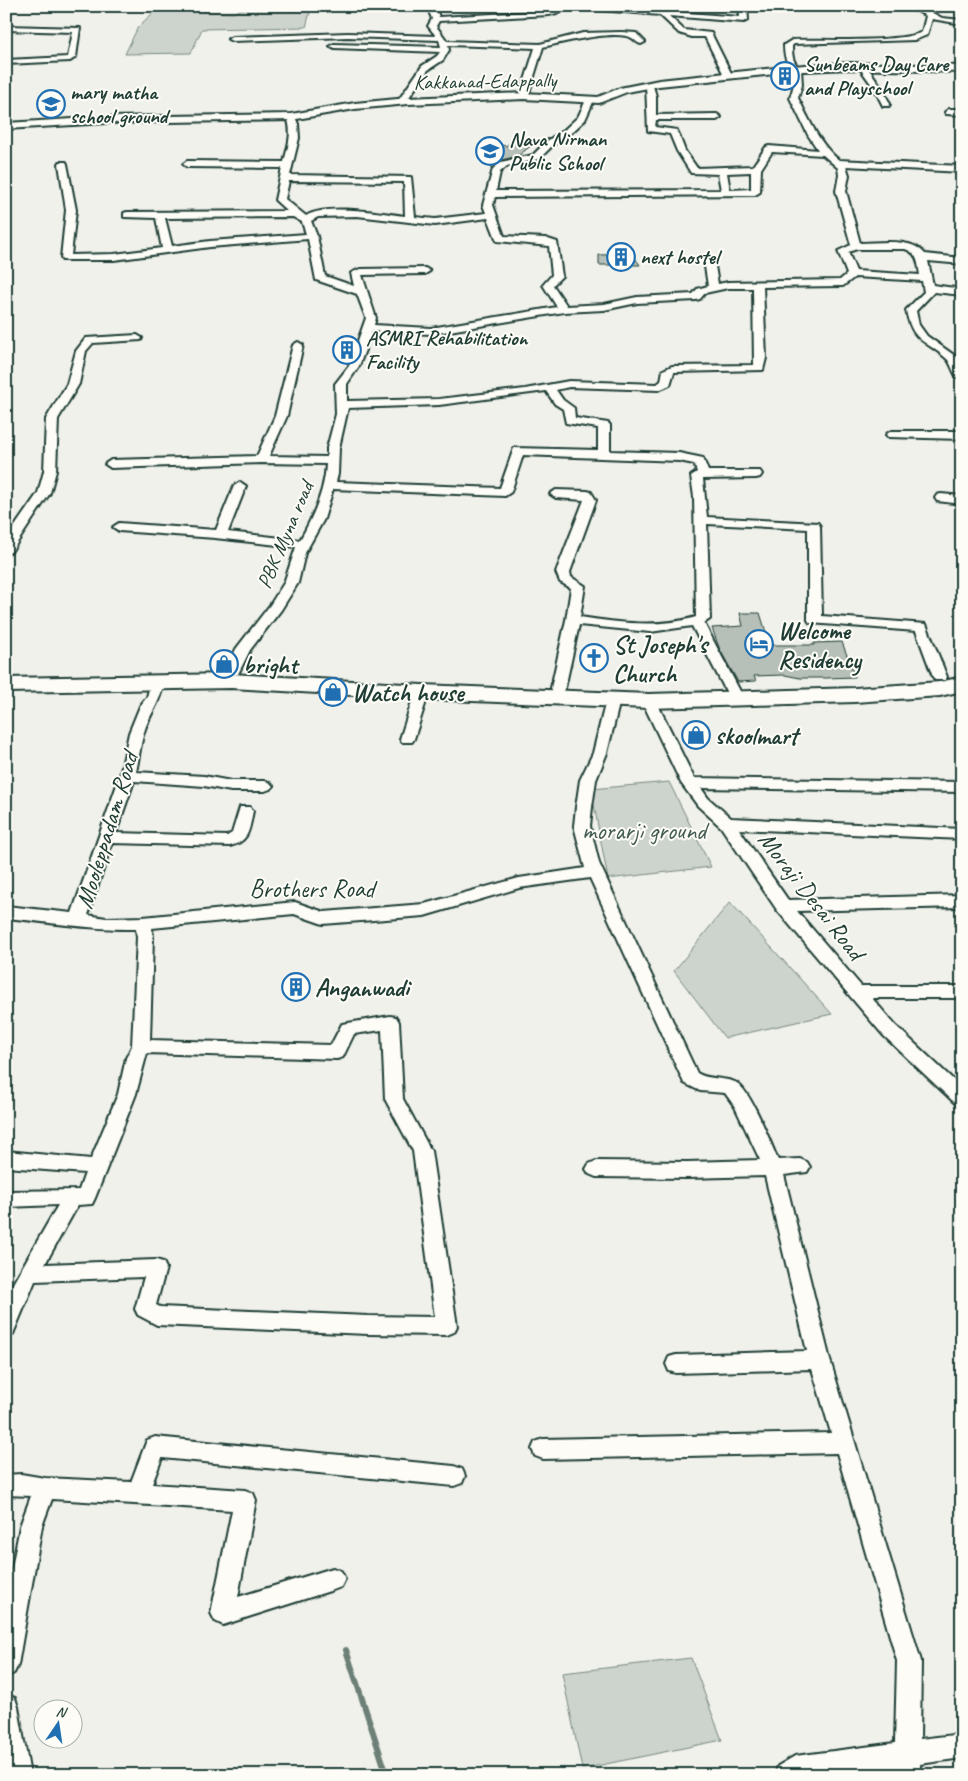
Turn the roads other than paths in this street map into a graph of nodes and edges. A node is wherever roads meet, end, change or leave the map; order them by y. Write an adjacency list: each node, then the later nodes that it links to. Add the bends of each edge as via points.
1 (431, 6): 9 (street)
2 (559, 6): 9 (street, via 558,10 549,13)
3 (600, 6): 7 (street)
4 (743, 6): 7 (street, via 744,20)
5 (887, 6): 6 (street)
6 (920, 8): 8 (street)
7 (662, 13): 21 (street, via 682,33 708,35)
8 (929, 17): 10 (street); 19 (street, via 922,36 792,42 788,46 788,58)
9 (436, 19): 14 (street, via 432,26)
10 (962, 22)
11 (6, 28): 17 (street, via 77,30 70,59)
12 (232, 39): 14 (street, via 348,35)
13 (641, 42): 16 (street, via 633,35 584,35)
14 (443, 44): 15 (street); 16 (street); 25 (street, via 440,58 425,68)
15 (334, 46)
16 (540, 46): 23 (street)
17 (6, 62)
18 (863, 67): 19 (street, Kakkanad-Edappally); 20 (street, Kakkanad-Edappally); 26 (street)
19 (796, 69): 21 (street, Kakkanad-Edappally); 33 (street, via 798,85 794,98)
20 (962, 69)
21 (728, 75): 22 (street, Kakkanad-Edappally)
22 (649, 86): 24 (street, Kakkanad-Edappally); 31 (street)
23 (524, 96): 24 (street, Kakkanad-Edappally); 25 (street, Kakkanad-Edappally)
24 (590, 100): 43 (street, via 582,118 536,157 504,164 496,171)
25 (402, 102): 29 (street, Kakkanad-Edappally)
26 (886, 104)
27 (949, 112): 28 (street)
28 (962, 112)
29 (291, 117): 32 (street, Kakkanad-Edappally, via 106,120); 37 (street, via 295,141)
30 (717, 117): 31 (street)
31 (652, 118): 40 (street, via 651,129 674,132 694,171)
32 (6, 126)
33 (825, 153): 34 (street); 39 (street, via 769,149)
34 (837, 163): 38 (street); 51 (street, via 844,175 841,191)
35 (63, 164): 52 (street, via 71,210 66,258)
36 (187, 164): 37 (street)
37 (288, 164): 41 (street)
38 (962, 169)
39 (756, 170): 40 (street); 42 (street, via 755,192)
40 (722, 171): 42 (street)
41 (285, 182): 44 (street, via 280,200); 49 (street, via 408,179)
42 (726, 193): 43 (street)
43 (490, 194): 47 (street, via 488,205)
44 (295, 214): 46 (street); 48 (street)
45 (127, 215): 46 (street)
46 (160, 215): 52 (street)
47 (492, 215): 49 (street, via 435,222); 63 (street, via 500,238 554,244 557,276 548,285)
48 (306, 220): 49 (street, via 316,214 357,213); 50 (street)
49 (410, 220)
50 (312, 236): 52 (street, via 210,244); 61 (street, via 320,278)
51 (856, 246): 53 (street, via 906,246 916,249); 57 (street, via 843,251)
52 (168, 251)
53 (922, 257): 55 (street); 58 (street)
54 (709, 260): 60 (street)
55 (962, 260)
56 (426, 271): 61 (street, via 356,273)
57 (852, 274): 58 (street); 59 (street, via 843,283)
58 (927, 283): 62 (street); 67 (street, via 929,293 911,310 914,325 923,338 953,358)
59 (758, 284): 60 (street); 68 (street, via 759,368 672,369 667,372 666,384 659,387 569,384)
60 (714, 288): 63 (street, via 701,291 696,297)
61 (361, 292): 64 (street, PBK Myna road, via 371,318)
62 (962, 292)
63 (564, 309): 64 (street, via 431,331)
64 (368, 328): 69 (street, PBK Myna road, via 354,366 341,384)
65 (137, 338): 87 (street, via 90,340 81,351 73,384 52,419 50,471 44,493)
66 (298, 345): 73 (street, via 281,416)
67 (961, 371)
68 (549, 388): 69 (street, via 439,402); 72 (street, via 568,408 570,421 604,425)
69 (342, 406): 74 (street, PBK Myna road)
70 (892, 435): 71 (street)
71 (962, 435)
72 (604, 455): 76 (street, via 679,457 698,461); 78 (street, via 518,451 505,492)
73 (262, 459): 74 (street); 75 (street)
74 (333, 461): 78 (street, PBK Myna road)
75 (111, 464)
76 (703, 474): 77 (street); 83 (street, via 697,476)
77 (756, 474)
78 (329, 485): 86 (street, PBK Myna road, via 318,519)
79 (240, 486): 85 (street)
80 (556, 494): 88 (street, via 587,495 590,500 563,572 564,579 578,586)
81 (941, 498): 82 (street)
82 (962, 500)
83 (700, 520): 89 (street, via 703,619); 92 (street, via 814,526 815,620 921,627)
84 (119, 527): 85 (street)
85 (220, 535): 86 (street)
86 (304, 544): 90 (street, PBK Myna road, via 291,583 243,649)
87 (6, 549)
88 (573, 620): 89 (street, via 648,628 675,627); 96 (street)
89 (696, 621): 99 (street)
90 (233, 671): 91 (main road); 96 (main road)
91 (6, 677)
92 (951, 678): 97 (main road)
93 (156, 684): 95 (main road); 98 (main road, via 232,681); 103 (street, Mooleppadam Road, via 154,698 147,706 136,734)
94 (962, 684): 97 (main road, via 940,689)
95 (6, 685)
96 (558, 688): 99 (main road)
97 (860, 689): 99 (main road); 101 (main road)
98 (422, 692): 100 (main road); 102 (street)
99 (734, 693)
100 (613, 700): 101 (main road); 111 (street, via 600,753 588,780 582,826)
101 (649, 701): 104 (street, Moraji Desai Road)
102 (407, 739)
103 (128, 776): 105 (street); 110 (street, Mooleppadam Road)
104 (690, 783): 106 (street); 108 (street, Moraji Desai Road, via 703,802)
105 (264, 786)
106 (962, 787)
107 (245, 811): 110 (street, via 239,836 230,842)
108 (727, 823): 109 (street); 113 (street, Moraji Desai Road)
109 (962, 834)
110 (107, 838): 115 (street, Mooleppadam Road)
111 (596, 872): 116 (street, Brothers Road, via 519,883 424,910 323,918 295,908); 123 (street, via 690,1078 700,1084 731,1088 743,1103)
112 (962, 901): 113 (street)
113 (783, 906): 117 (street, Moraji Desai Road)
114 (6, 912): 115 (street)
115 (78, 920): 116 (street, Mooleppadam Road, via 106,924)
116 (143, 923): 119 (street)
117 (856, 992): 118 (street); 120 (street, Moraji Desai Road, via 889,1030)
118 (962, 992)
119 (141, 1046): 122 (street, via 127,1094); 128 (street, via 337,1052 348,1029 390,1022 394,1099 422,1151 447,1326 157,1316 145,1308 156,1268)
120 (962, 1099)
121 (6, 1159): 122 (street)
122 (98, 1167): 126 (street, via 85,1198)
123 (772, 1167): 124 (street); 125 (street); 130 (street)
124 (800, 1167)
125 (596, 1169)
126 (73, 1197): 127 (street); 128 (street)
127 (6, 1199)
128 (28, 1273): 129 (street)
129 (6, 1328)
130 (820, 1360): 131 (street); 132 (street)
131 (676, 1364)
132 (844, 1443): 133 (street); 141 (street, via 909,1661)
133 (543, 1449)
134 (454, 1476): 136 (street, via 154,1447 138,1493)
135 (6, 1485): 136 (street)
136 (44, 1488): 137 (street, via 245,1500 223,1613); 138 (street, via 31,1526)
137 (333, 1579)
138 (7, 1653)
139 (6, 1707): 142 (street)
140 (962, 1746): 141 (street)
141 (907, 1764): 143 (street, via 795,1769)
142 (17, 1775)
143 (788, 1775)

